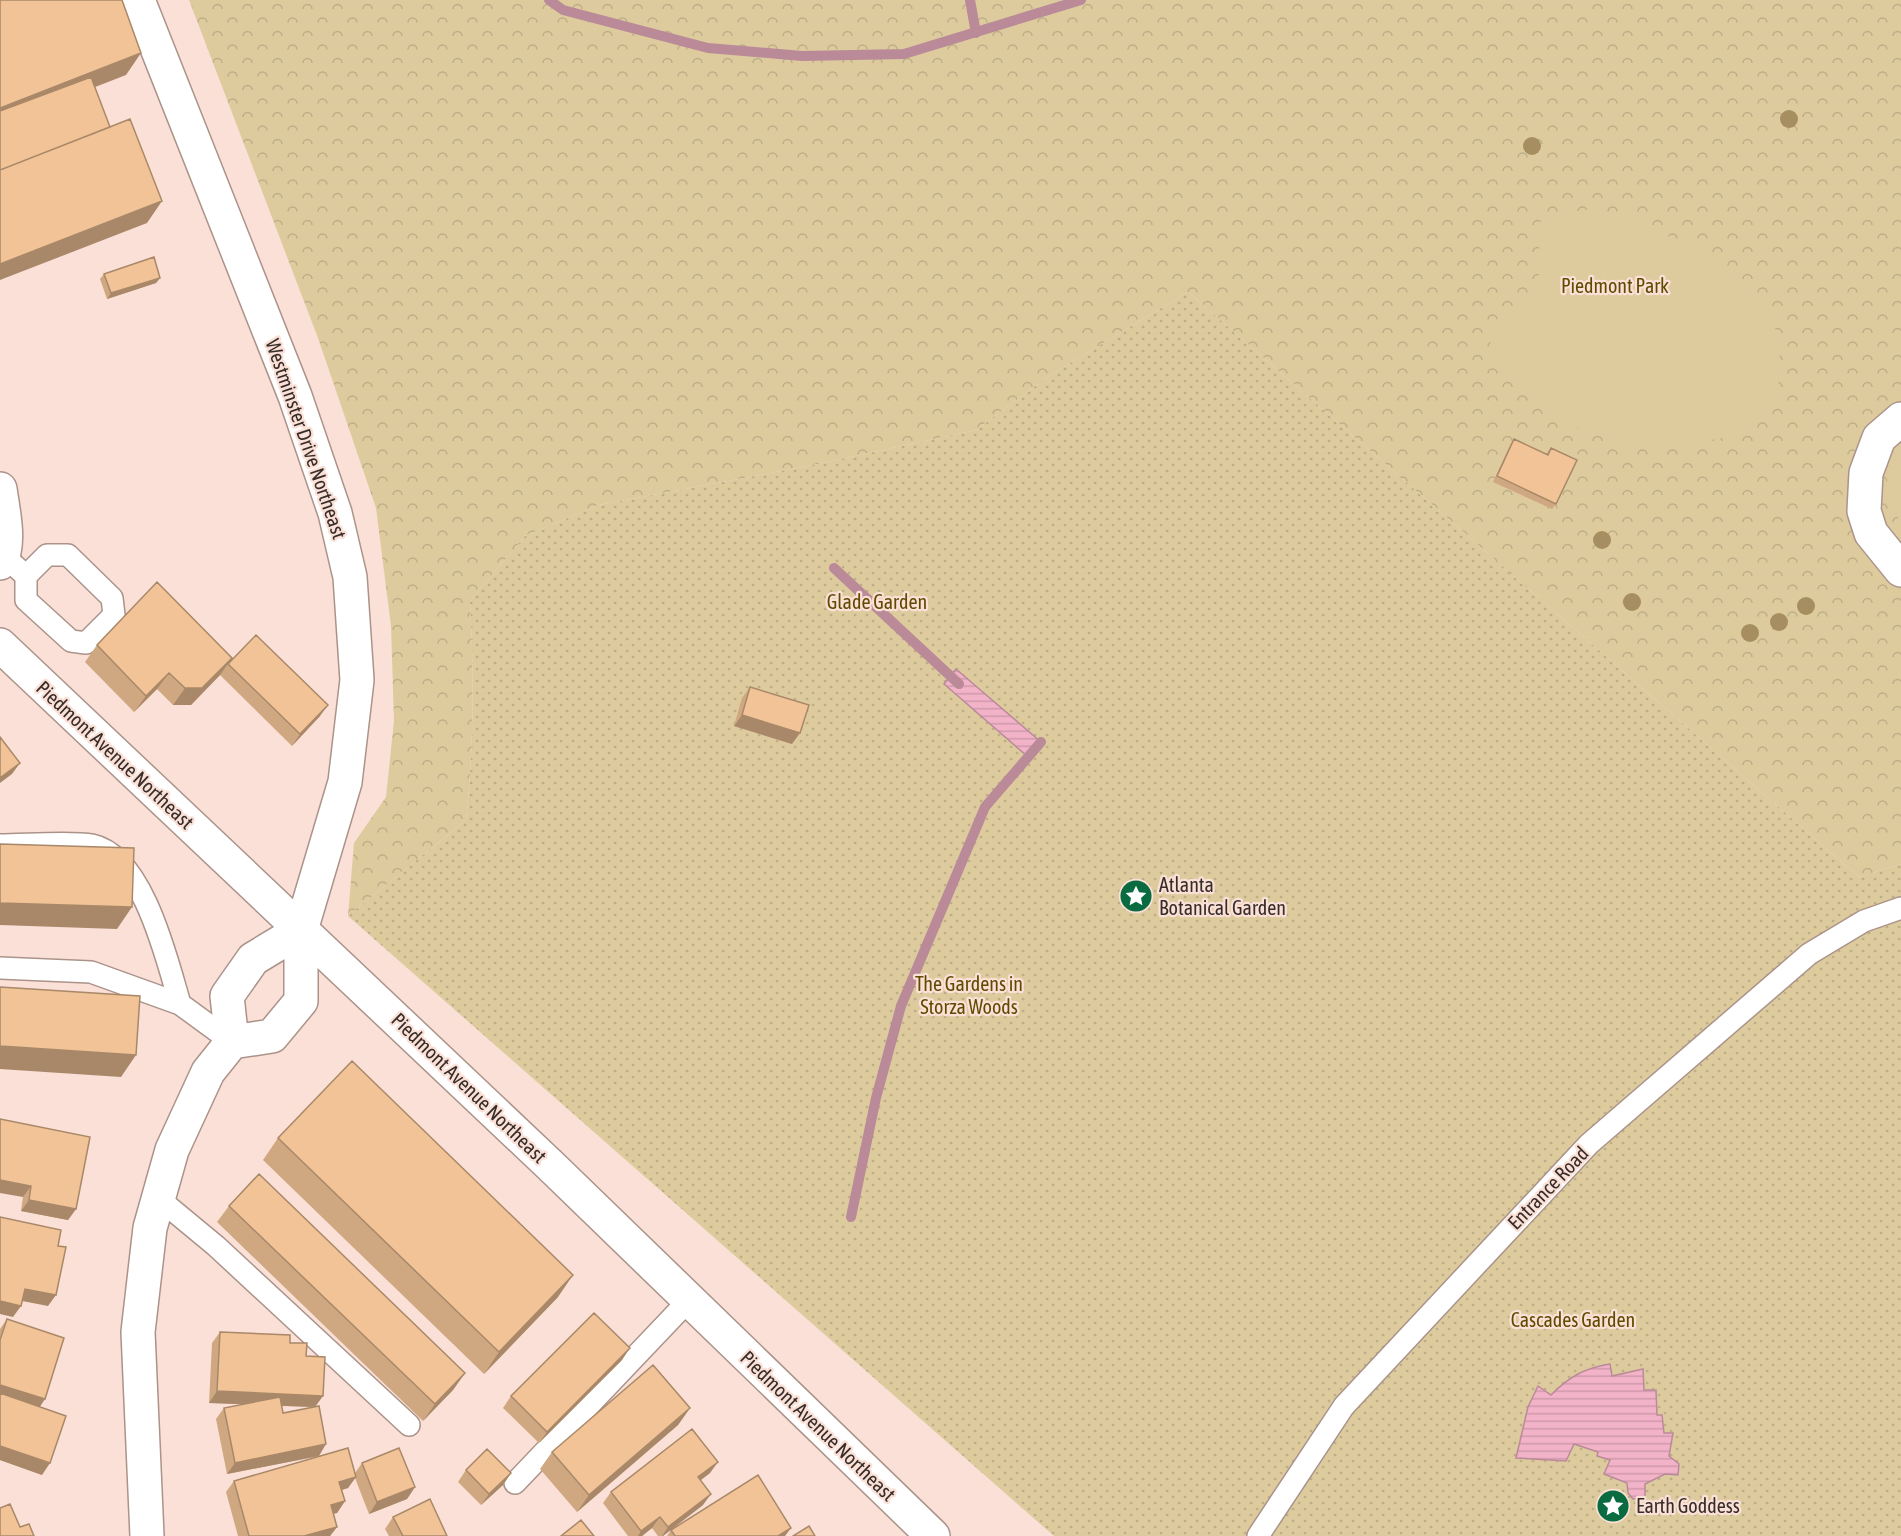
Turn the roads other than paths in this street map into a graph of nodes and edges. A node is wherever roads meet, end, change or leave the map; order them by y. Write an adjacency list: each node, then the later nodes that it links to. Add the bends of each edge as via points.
1 (138, 0): 11 (street, Westminster Drive Northeast, via 295,396 335,513 350,577 357,680 345,782)
2 (1901, 418): 5 (street, via 1879,438 1866,473 1863,511 1871,533)
3 (0, 489): 4 (street)
4 (10, 565): 4 (lane, via 47,555 68,555 112,598 114,615 86,644 71,641 26,600)
5 (1901, 570)
6 (0, 628): 8 (street)
7 (0, 645): 8 (street, Piedmont Avenue Northeast)
8 (45, 689): 11 (street, Piedmont Avenue Northeast)
9 (0, 845): 13 (lane, via 92,845 115,855 131,873 150,916)
10 (1901, 908): 21 (lane, Entrance Road, via 1864,921 1809,954 1589,1144 1344,1407)
11 (301, 930): 14 (street, via 254,959 227,996); 14 (street, Westminster Drive Northeast, via 301,1001 272,1036); 16 (street, Piedmont Avenue Northeast)
12 (0, 968): 13 (lane, via 91,972)
13 (180, 1004): 14 (lane)
14 (232, 1042): 15 (street, via 208,1072 172,1150)
15 (158, 1198): 17 (lane, via 216,1246); 19 (street, via 150,1228 138,1332)
16 (689, 1300): 18 (lane); 20 (street, Piedmont Avenue Northeast)
17 (409, 1425)
18 (516, 1483)
19 (147, 1536)
20 (933, 1536)
21 (1258, 1536)

